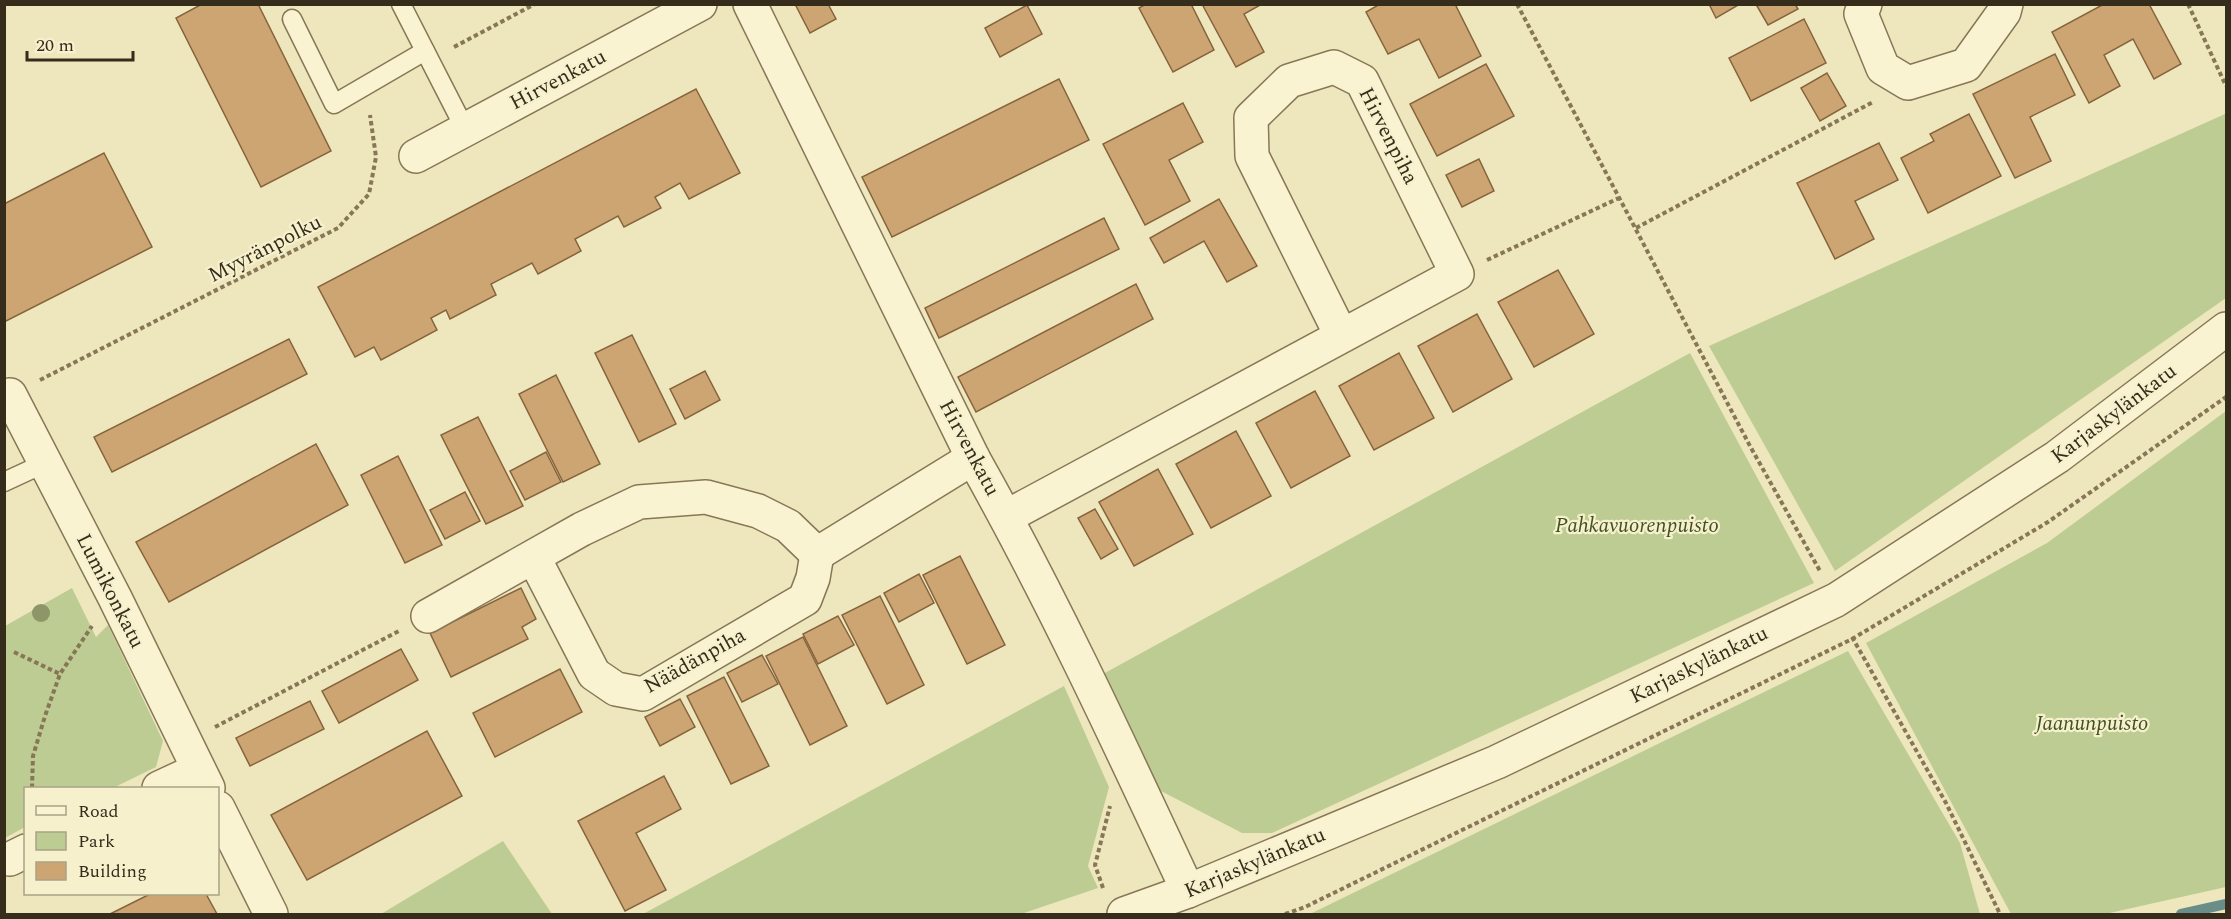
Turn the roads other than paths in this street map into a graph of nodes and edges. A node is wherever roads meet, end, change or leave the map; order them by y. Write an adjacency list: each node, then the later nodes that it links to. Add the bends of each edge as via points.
1 (401, 4): 7 (lane)
2 (700, 4): 8 (street, Hirvenkatu)
3 (750, 4): 13 (street, Hirvenkatu)
4 (1865, 4): 5 (street, via 1861,14 1883,68 1908,83 1966,65)
5 (2006, 4)
6 (292, 19): 7 (lane, via 334,104)
7 (427, 56): 8 (lane)
8 (465, 129): 9 (street, Hirvenkatu)
9 (416, 156)
10 (2226, 329): 23 (street, Karjaskylänkatu, via 2057,457 1836,600 1497,762)
11 (1341, 335): 11 (street, Hirvenpiha, via 1457,274 1362,81 1334,67 1289,81 1251,118 1252,156); 16 (street)
12 (10, 395): 14 (street, Lumikonkatu)
13 (973, 458): 16 (street, Hirvenkatu); 17 (street)
14 (45, 463): 15 (lane); 20 (street, Lumikonkatu)
15 (4, 482)
16 (1006, 517): 23 (street, Hirvenkatu)
17 (817, 554): 18 (street, via 788,526 758,511 706,497 639,502); 18 (street, Näädänpiha, via 805,599 643,694 616,689 594,675)
18 (534, 558): 19 (street)
19 (428, 616)
20 (197, 767): 21 (street)
21 (162, 787)
22 (219, 810): 25 (street)
23 (1188, 891): 24 (street, Karjaskylänkatu)
24 (1115, 905)
25 (272, 915)

